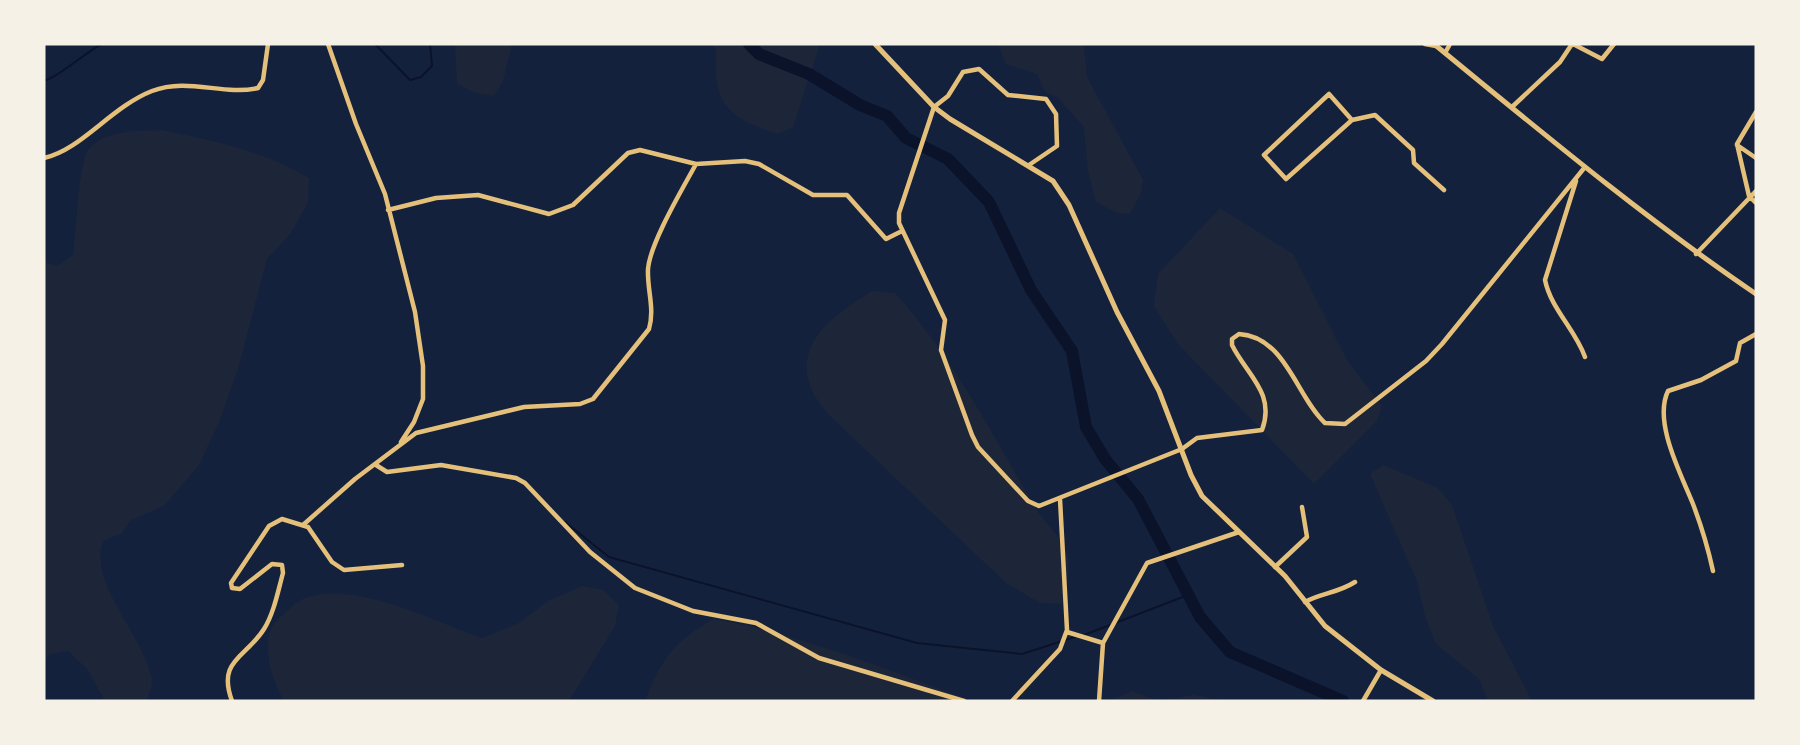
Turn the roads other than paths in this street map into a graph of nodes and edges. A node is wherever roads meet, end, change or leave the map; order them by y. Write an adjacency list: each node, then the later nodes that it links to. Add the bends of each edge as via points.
1 (268, 44): 16 (street, via 258,88 186,84 154,90 115,110 66,150)
2 (328, 44): 25 (street, via 377,169)
3 (876, 44): 10 (street)
4 (1425, 44): 8 (street)
5 (1450, 44): 9 (street)
6 (1572, 44): 7 (street, via 1602,59); 11 (street, via 1560,62)
7 (1614, 44)
8 (1436, 45): 9 (street)
9 (1445, 53): 11 (street)
10 (934, 107): 18 (street); 18 (street, via 948,96 963,72 979,69 1008,95 1046,99 1056,114 1057,146); 26 (street, via 899,213)
11 (1511, 107): 19 (street)
12 (1756, 112): 14 (street)
13 (1352, 120): 13 (street, via 1286,179 1264,155 1329,94); 21 (street, via 1375,115 1413,150 1414,163)
14 (1737, 144): 15 (street); 23 (street)
15 (1756, 158)
16 (44, 159)
17 (696, 164): 25 (street, via 653,151 628,153 573,205 549,214 478,195 436,198); 26 (street, via 759,164 813,195 847,195 886,239); 31 (street, via 679,191 648,267 653,316 649,329 593,399 524,407 423,431)
18 (1029, 165): 32 (street, via 1053,181 1069,205 1159,391)
19 (1585, 167): 20 (street); 27 (street)
20 (1577, 177): 30 (street, via 1545,280 1548,297 1578,337); 32 (street, via 1426,361 1345,424 1325,423 1280,357 1239,334 1231,339 1232,345 1261,387 1262,430 1197,438)
21 (1444, 190)
22 (1756, 191): 23 (street)
23 (1749, 196): 24 (street); 27 (street)
24 (1756, 203)
25 (388, 210): 31 (street, via 415,312 424,388 414,422)
26 (900, 232): 34 (street, via 945,320 941,350 978,447 1028,501 1039,506)
27 (1696, 254): 28 (street)
28 (1756, 293)
29 (1756, 334): 40 (street, via 1740,343 1735,361 1668,391 1664,400 1667,435)
30 (1585, 357)
31 (400, 444): 33 (street)
32 (1182, 449): 34 (street); 37 (street, via 1202,496)
33 (376, 465): 36 (street); 47 (street, via 387,472 441,466 516,478 611,571 635,588 693,611 756,623 818,658)
34 (1060, 499): 43 (street)
35 (1302, 507): 39 (street, via 1307,537)
36 (303, 525): 38 (street, via 344,570); 46 (street, via 282,519 269,526 234,576 230,586 235,590 272,564 282,565 265,627 229,667 226,680)
37 (1240, 532): 39 (street); 44 (street, via 1147,563)
38 (402, 565)
39 (1275, 567): 42 (street)
40 (1713, 571)
41 (1355, 582): 42 (street, via 1340,592)
42 (1305, 602): 45 (street, via 1325,626)
43 (1067, 632): 44 (street); 48 (street, via 1060,649)
44 (1103, 643): 49 (street)
45 (1381, 670): 50 (street); 51 (street)
46 (232, 701)
47 (964, 701)
48 (1012, 701)
49 (1099, 701)
50 (1363, 701)
51 (1433, 701)

